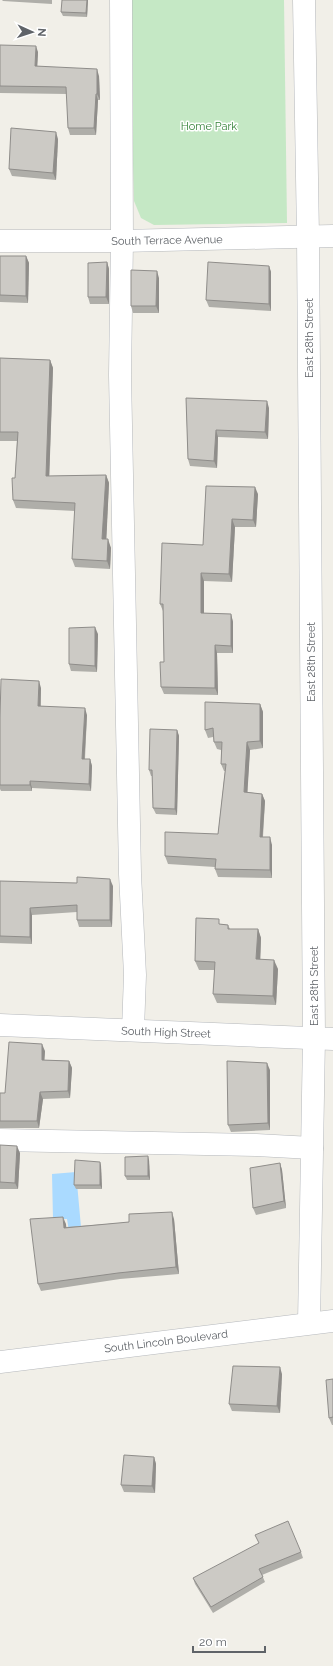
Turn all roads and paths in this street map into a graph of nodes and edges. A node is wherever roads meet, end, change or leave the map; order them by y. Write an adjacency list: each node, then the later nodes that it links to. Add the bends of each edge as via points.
1 (122, 0): 6 (street)
2 (304, 0): 3 (street, East 28th Street)
3 (308, 236): 4 (street, South Terrace Avenue); 6 (street, South Terrace Avenue); 9 (street, East 28th Street)
4 (333, 236)
5 (0, 241): 6 (street, South Terrace Avenue)
6 (122, 241): 8 (street, via 120,375 130,874 135,975)
7 (0, 1025): 8 (street, South High Street)
8 (133, 1030): 9 (street, South High Street)
9 (323, 1038): 11 (street, East 28th Street)
10 (0, 1140): 11 (street)
11 (312, 1148): 13 (street, East 28th Street)
12 (333, 1321): 13 (street, South Lincoln Boulevard)
13 (309, 1323): 14 (street, South Lincoln Boulevard)
14 (0, 1362)

